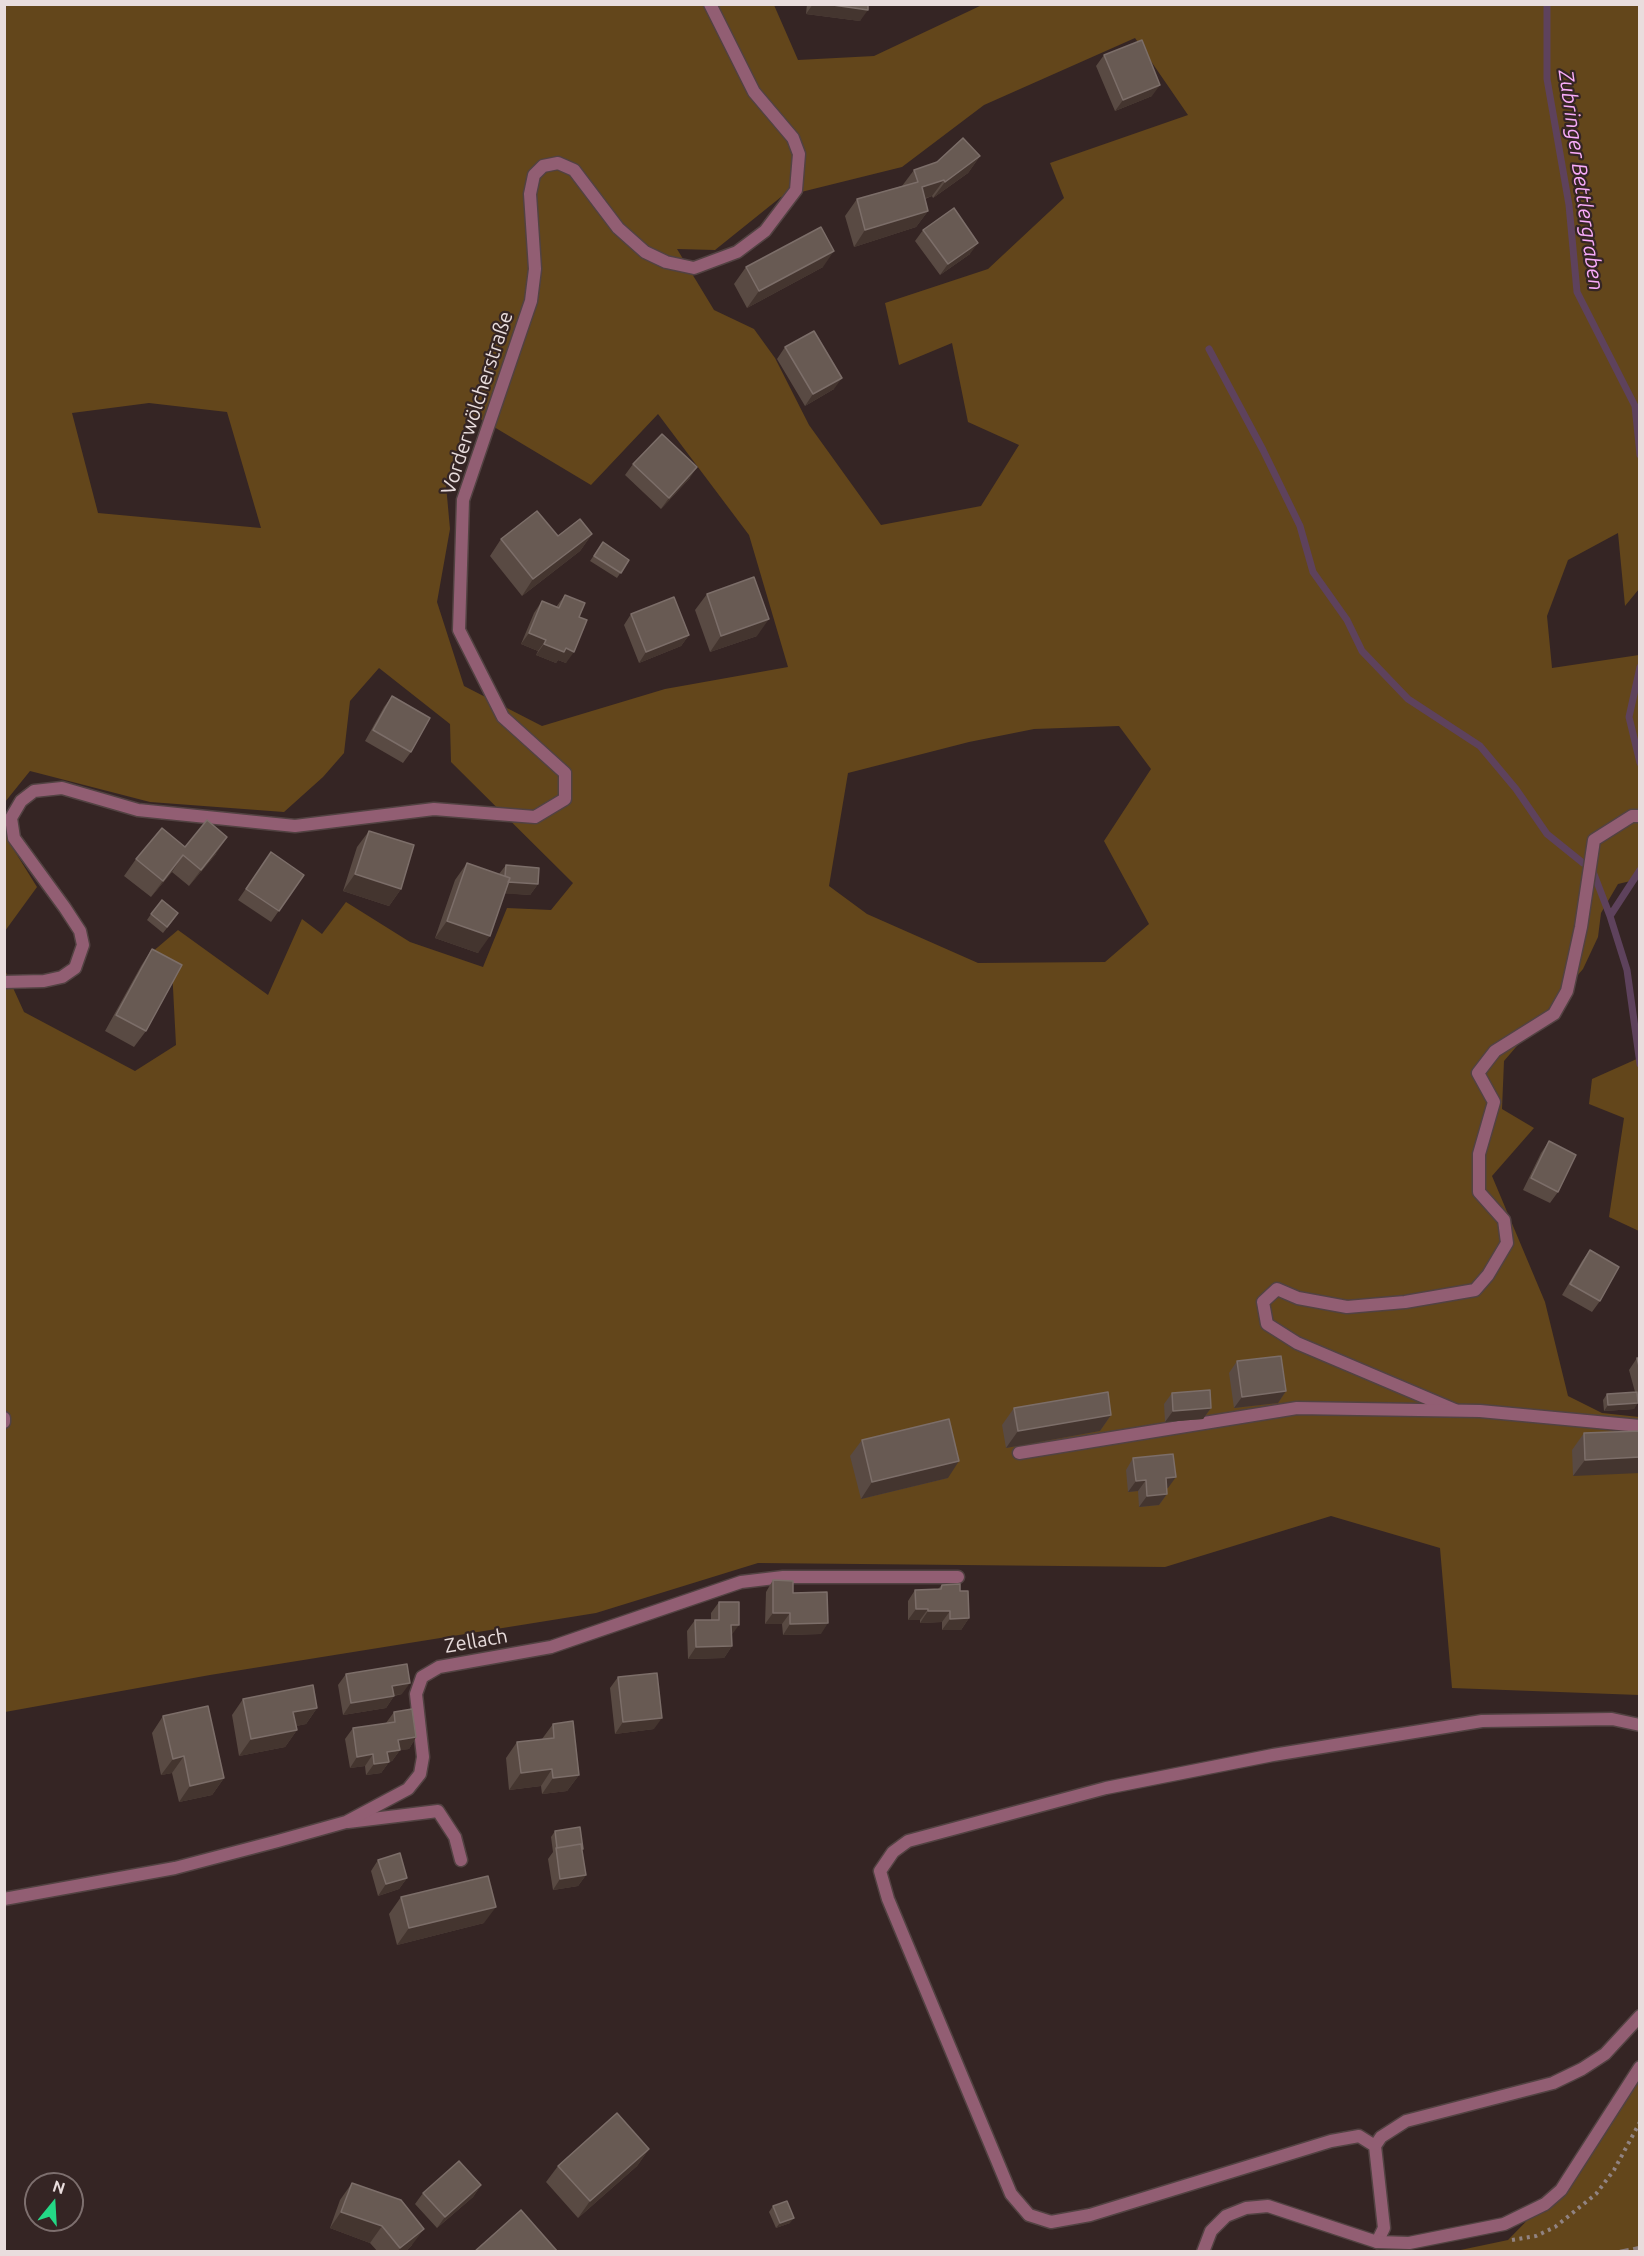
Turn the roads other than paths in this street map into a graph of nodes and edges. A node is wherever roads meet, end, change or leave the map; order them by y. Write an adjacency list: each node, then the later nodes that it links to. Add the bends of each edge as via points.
1 (710, 4): 3 (street, Vorderwölcherstraße, via 754,92 793,138 799,154 796,190 765,231 737,252 694,268 645,252 618,228 574,170 558,163 543,166 534,174 530,194 535,269 531,301 463,500 459,630 503,717 565,774 566,799 535,817 434,810 295,826 138,810 62,788 34,790 21,801 11,818 14,838 70,915 83,945 75,968 62,977)
2 (1640, 816): 4 (street, via 1632,816 1594,840 1567,991 1554,1014 1495,1051 1479,1073 1494,1102 1479,1154 1479,1192 1504,1220 1507,1243 1488,1275 1475,1290 1406,1302 1347,1308 1298,1298 1277,1289 1263,1302 1266,1324 1297,1343)
3 (4, 982)
4 (1456, 1411): 5 (street); 6 (street, via 1297,1408)
5 (1640, 1426)
6 (1018, 1453)
7 (958, 1577): 9 (street, Zellach, via 783,1577 741,1582 551,1647 439,1667 422,1677 416,1694 423,1757 420,1774 408,1789)
8 (1640, 1725): 14 (street, via 1612,1719 1482,1721 1273,1755 1106,1788 908,1841 893,1851 880,1870 888,1899 1011,2194 1029,2215 1051,2222 1090,2216 1331,2141 1359,2136)
9 (346, 1822): 10 (street, via 438,1811 455,1837); 11 (street, Zellach, via 176,1868)
10 (461, 1860)
11 (4, 1899)
12 (1640, 2016): 14 (street, via 1605,2054 1582,2069 1553,2083 1406,2121 1381,2137)
13 (1640, 2067): 15 (street, via 1561,2190 1545,2204 1504,2224 1483,2229 1409,2243)
14 (1375, 2146): 15 (street, via 1384,2228)
15 (1377, 2242): 16 (street, via 1268,2206 1246,2208 1226,2216 1211,2231)
16 (1203, 2252)

